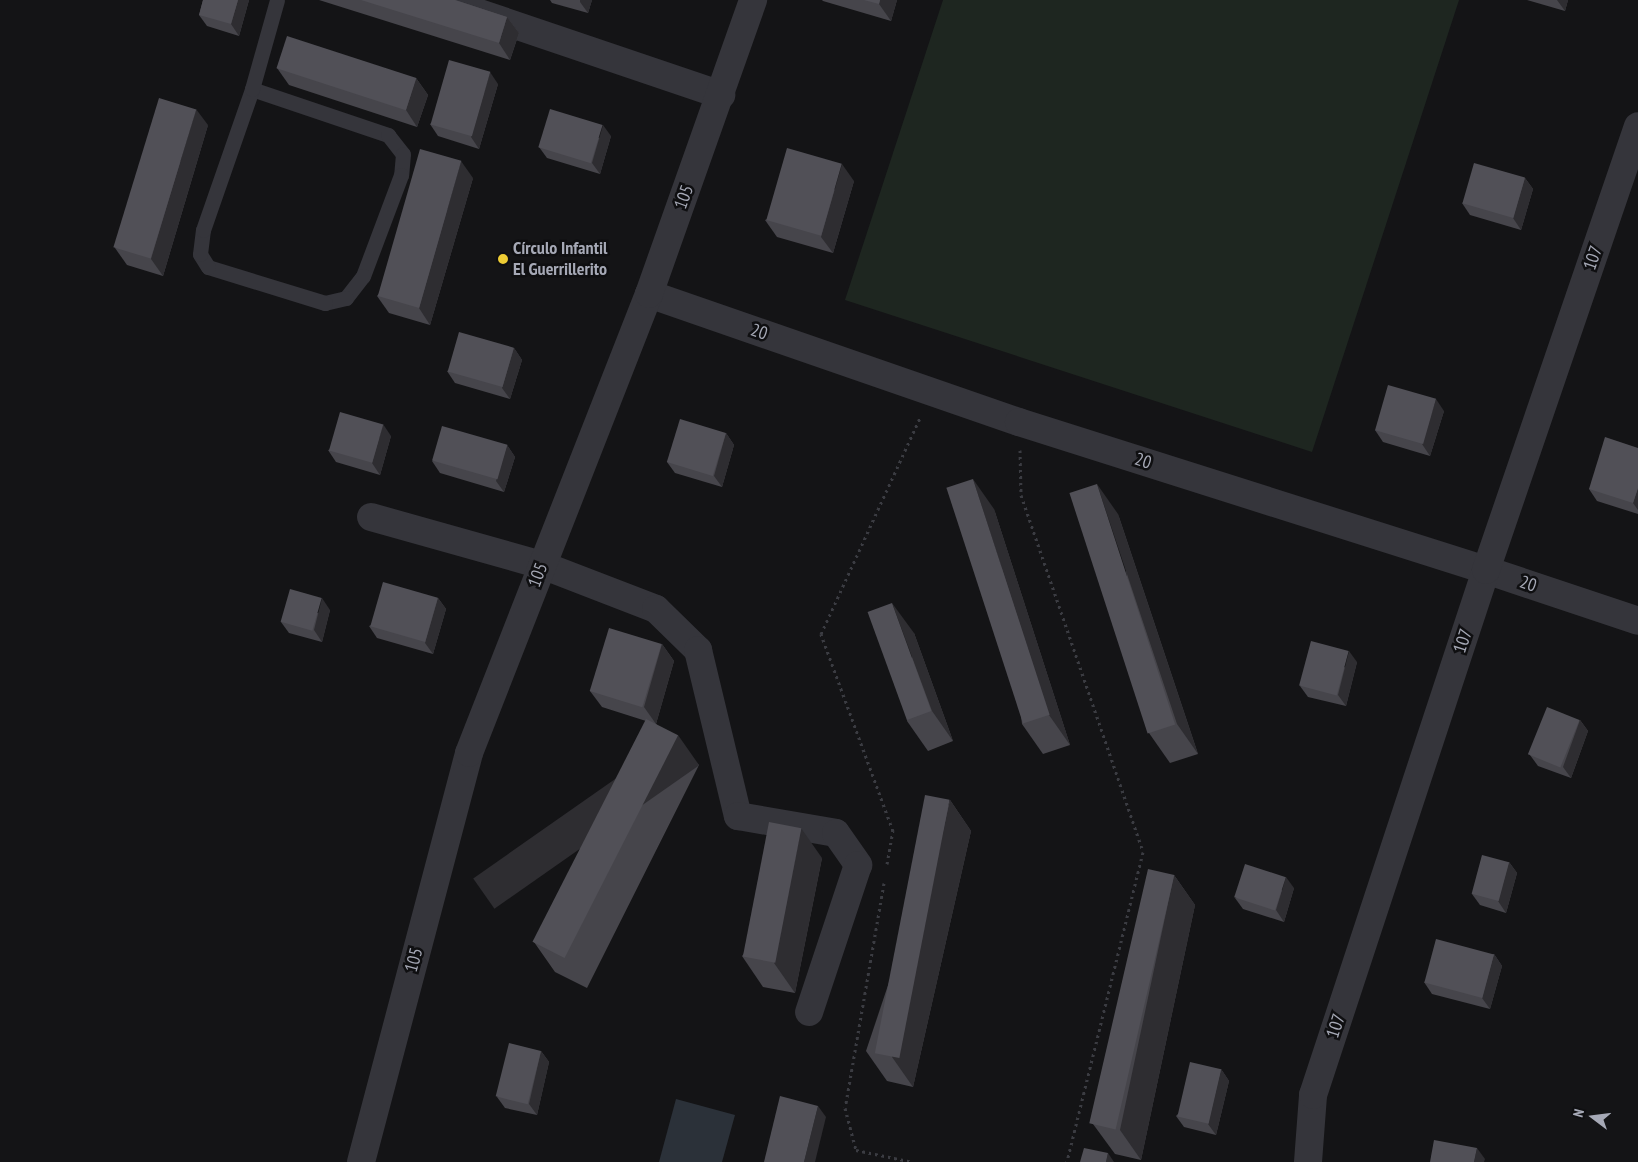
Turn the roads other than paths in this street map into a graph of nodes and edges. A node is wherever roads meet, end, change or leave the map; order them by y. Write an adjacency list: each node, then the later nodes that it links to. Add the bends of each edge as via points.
1 (277, 0): 5 (lane)
2 (440, 0): 4 (street)
3 (753, 0): 6 (street, 105)
4 (471, 5): 6 (street)
5 (252, 89): 5 (lane, via 203,230 200,254 208,267 325,303 346,298 363,276 401,175 403,154 388,135)
6 (721, 95): 8 (street, 105)
7 (1638, 126): 11 (street, 107)
8 (649, 294): 10 (street, 105); 11 (street, 20, via 1019,422)
9 (371, 517): 10 (street)
10 (542, 565): 13 (street, via 656,609 698,650 738,816 836,833 858,865); 14 (street, 105, via 469,753)
11 (1486, 570): 12 (street, 20); 15 (street, 107, via 1313,1095)
12 (1638, 621)
13 (809, 1012)
14 (361, 1162)
15 (1308, 1162)

